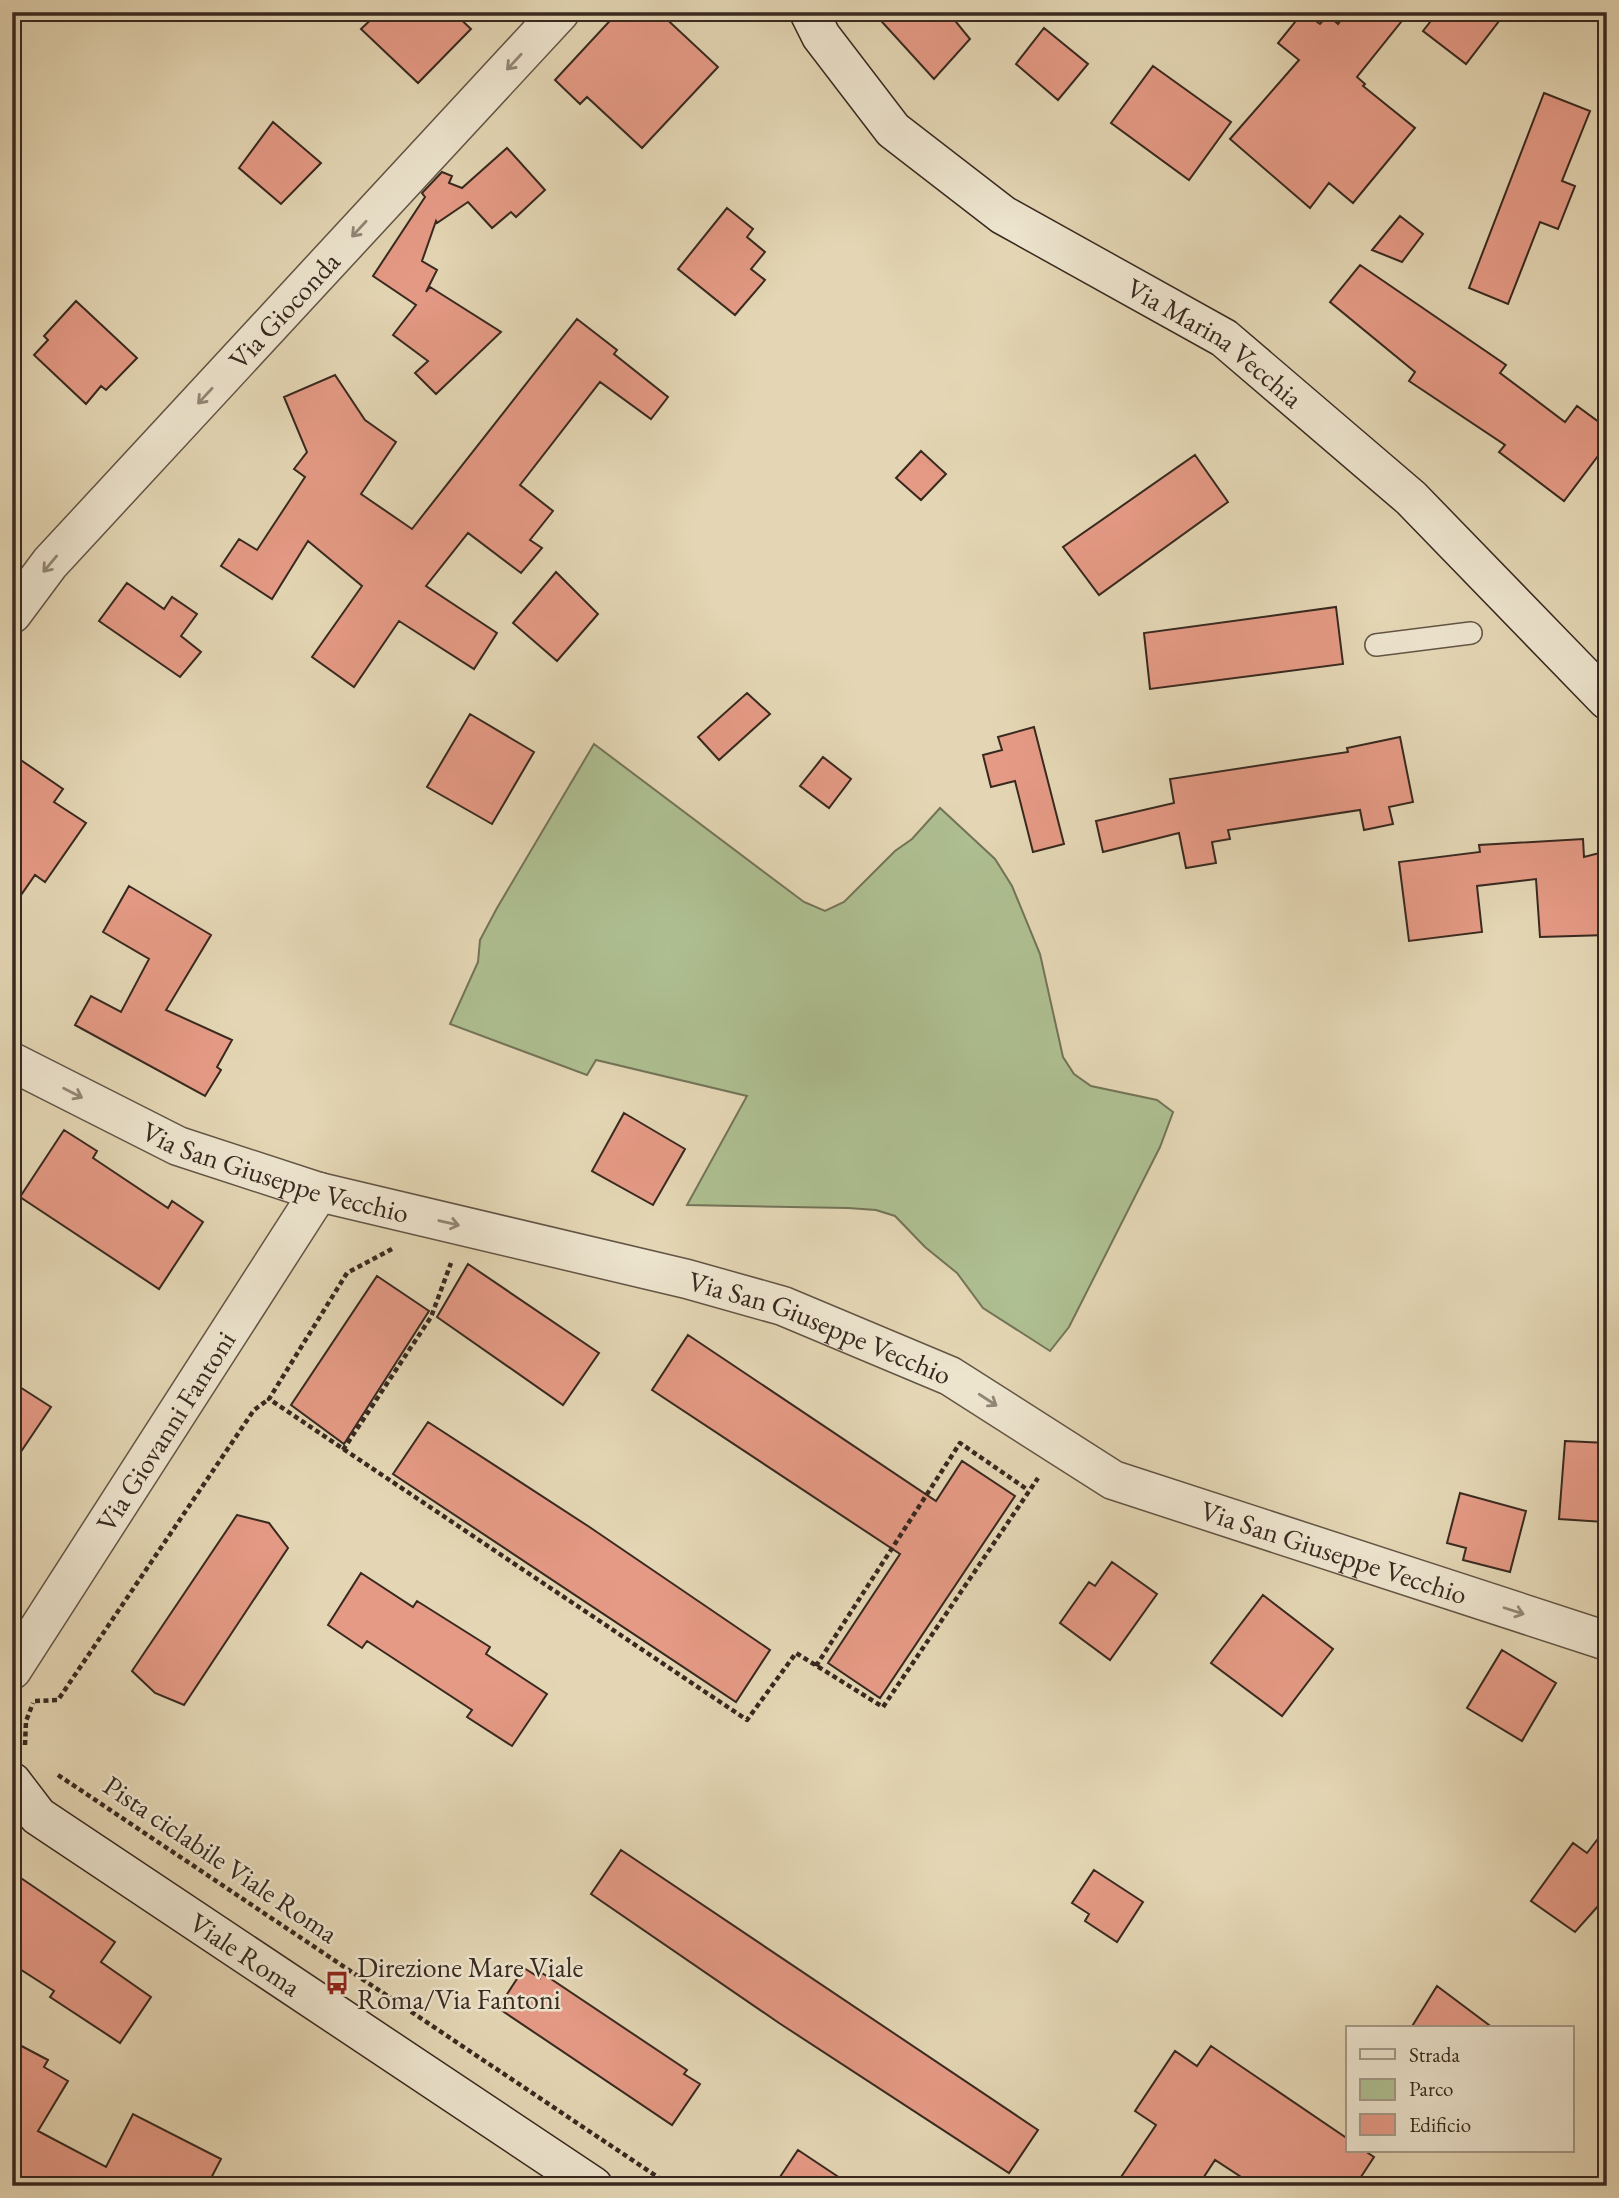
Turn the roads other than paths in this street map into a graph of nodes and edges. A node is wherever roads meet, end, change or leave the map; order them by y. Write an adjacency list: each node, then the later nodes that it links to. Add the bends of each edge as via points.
1 (560, 12): 3 (street, Via Gioconda, one-way to 3, via 50,563)
2 (809, 12): 6 (street, Via Marina Vecchia, via 821,36 893,130 1003,215 1224,338 1411,498)
3 (12, 614)
4 (1471, 633): 5 (lane)
5 (1376, 645)
6 (1607, 700)
7 (12, 1062): 8 (street, Via San Giuseppe Vecchio, one-way to 8, via 178,1146)
8 (319, 1192): 9 (street, Via San Giuseppe Vecchio, one-way to 9, via 783,1306 950,1376 1113,1480); 10 (street, Via Giovanni Fantoni)
9 (1607, 1641)
10 (20, 1682)
11 (20, 1769): 12 (street, Viale Roma)
12 (25, 1813): 13 (street, Viale Roma)
13 (593, 2186)

